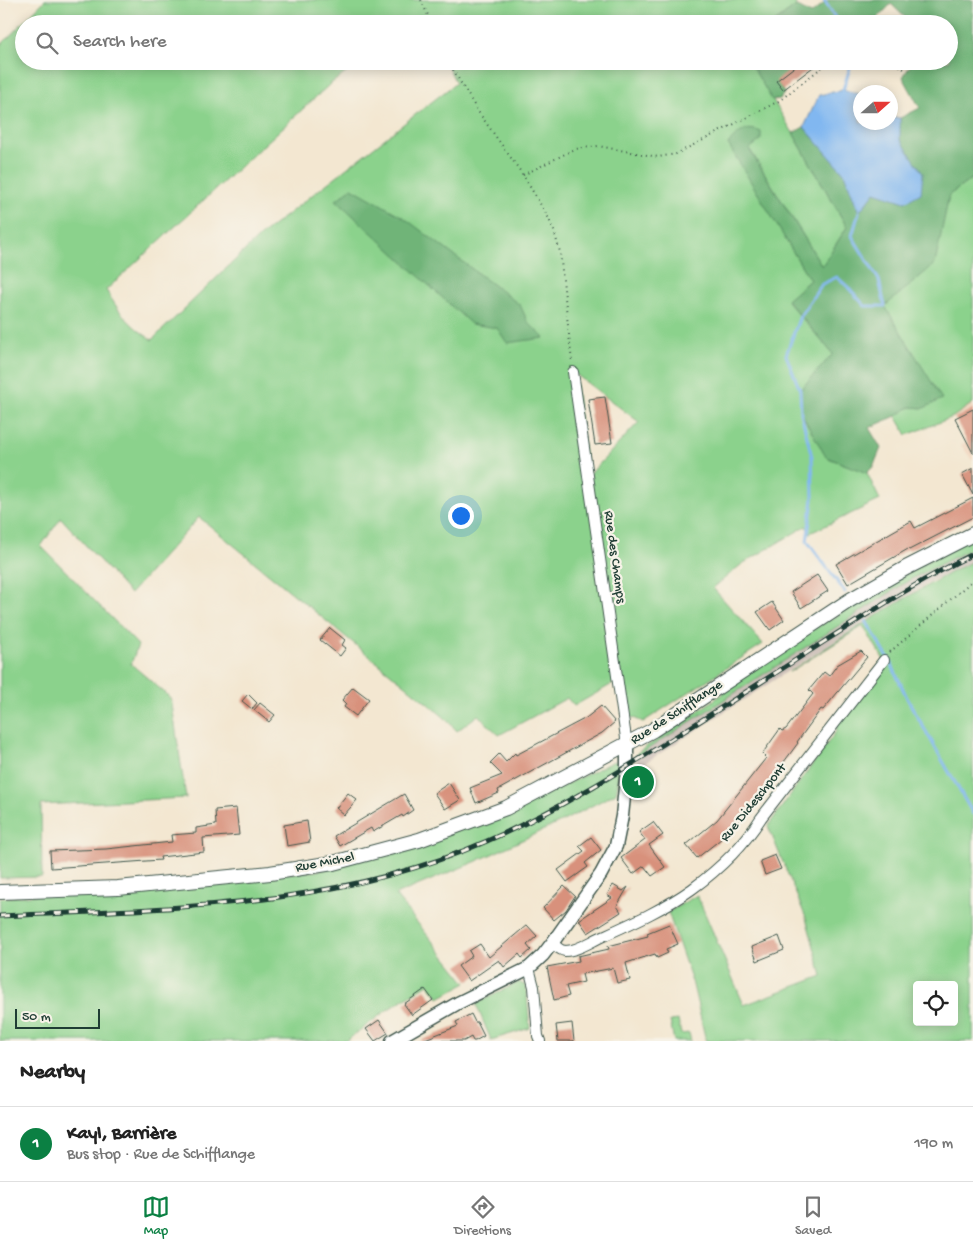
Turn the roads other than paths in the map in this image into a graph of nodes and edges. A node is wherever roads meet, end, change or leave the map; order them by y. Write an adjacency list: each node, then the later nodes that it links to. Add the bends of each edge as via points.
1 (573, 372): 4 (street, Rue des Champs)
2 (973, 534): 4 (main road, Rue de Schifflange, via 850,600)
3 (887, 656): 6 (street, Rue Dideschpont, via 752,832 718,868 692,890 654,913 585,945 563,951)
4 (627, 745): 5 (main road, Rue Michel, via 506,808 419,840 333,863 118,888); 6 (street, Rue de Schifflange, via 616,846 601,874)
5 (0, 892)
6 (553, 942): 7 (street, Rue de Schifflange)
7 (529, 968): 8 (street, Rue de Schifflange, via 458,1002); 9 (street)
8 (392, 1041)
9 (540, 1041)

